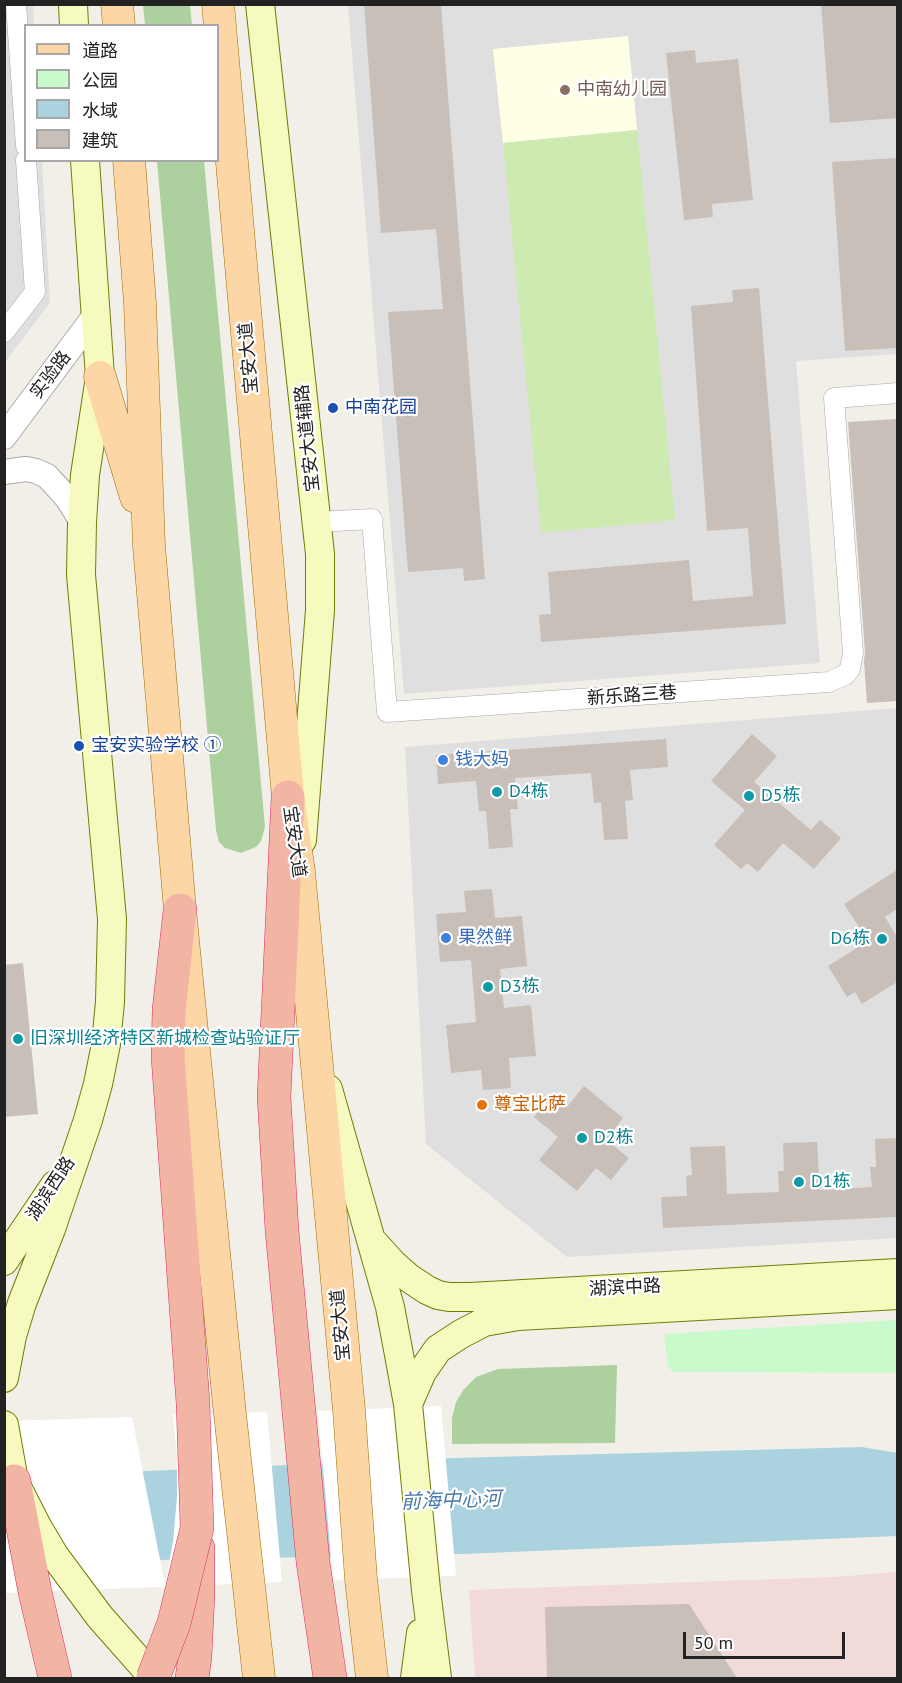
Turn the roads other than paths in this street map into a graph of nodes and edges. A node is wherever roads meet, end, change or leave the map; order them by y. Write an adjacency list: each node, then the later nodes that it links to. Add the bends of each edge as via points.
1 (16, 4): 8 (street)
2 (73, 4): 6 (main road)
3 (117, 4): 7 (main road)
4 (218, 4): 21 (main road, 宝安大道)
5 (260, 4): 19 (main road, 宝安大道辅路)
6 (74, 24)
7 (119, 24)
8 (24, 118)
9 (26, 162): 13 (street, via 35,292)
10 (85, 162): 12 (main road)
11 (129, 162): 20 (main road, via 140,303)
12 (96, 314): 14 (main road); 16 (street, 实验路)
13 (4, 333)
14 (100, 377): 18 (main road, via 86,465); 20 (main road)
15 (897, 393): 19 (street, 新乐路三巷, via 834,398 853,653 850,669 829,682 387,712 372,519)
16 (4, 437)
17 (4, 472): 18 (street, via 26,469 47,477)
18 (82, 522): 25 (main road, via 83,605 112,919 106,1044)
19 (317, 522): 22 (main road, 宝安大道辅路, via 320,610)
20 (149, 546): 23 (main road)
21 (288, 797): 22 (main road, 宝安大道); 41 (highway, via 274,1097 282,1231 313,1562)
22 (299, 872): 24 (main road, 宝安大道)
23 (180, 910): 35 (highway, bridge, via 168,1057 193,1403); 40 (main road)
24 (314, 1044): 26 (main road); 42 (main road, 宝安大道)
25 (78, 1148): 27 (main road, 湖滨西路); 31 (main road, via 22,1303)
26 (372, 1242): 30 (main road, 湖滨中路, via 409,1278 438,1295); 32 (main road, via 390,1307)
27 (4, 1261)
28 (897, 1273): 30 (main road, 湖滨中路)
29 (897, 1295): 30 (main road, 湖滨中路)
30 (566, 1302): 32 (main road, 湖滨中路, via 484,1322 460,1334 438,1349 418,1379)
31 (4, 1378)
32 (408, 1406): 36 (main road)
33 (4, 1425): 34 (main road)
34 (14, 1481): 37 (highway, via 34,1592); 38 (main road, via 38,1528 80,1590)
35 (197, 1528): 38 (highway, bridge, via 174,1623); 39 (highway, bridge, via 198,1595)
36 (425, 1583): 43 (main road); 44 (main road)
37 (55, 1678)
38 (153, 1678)
39 (192, 1678)
40 (259, 1678)
41 (330, 1678)
42 (372, 1678)
43 (415, 1678)
44 (437, 1678)

